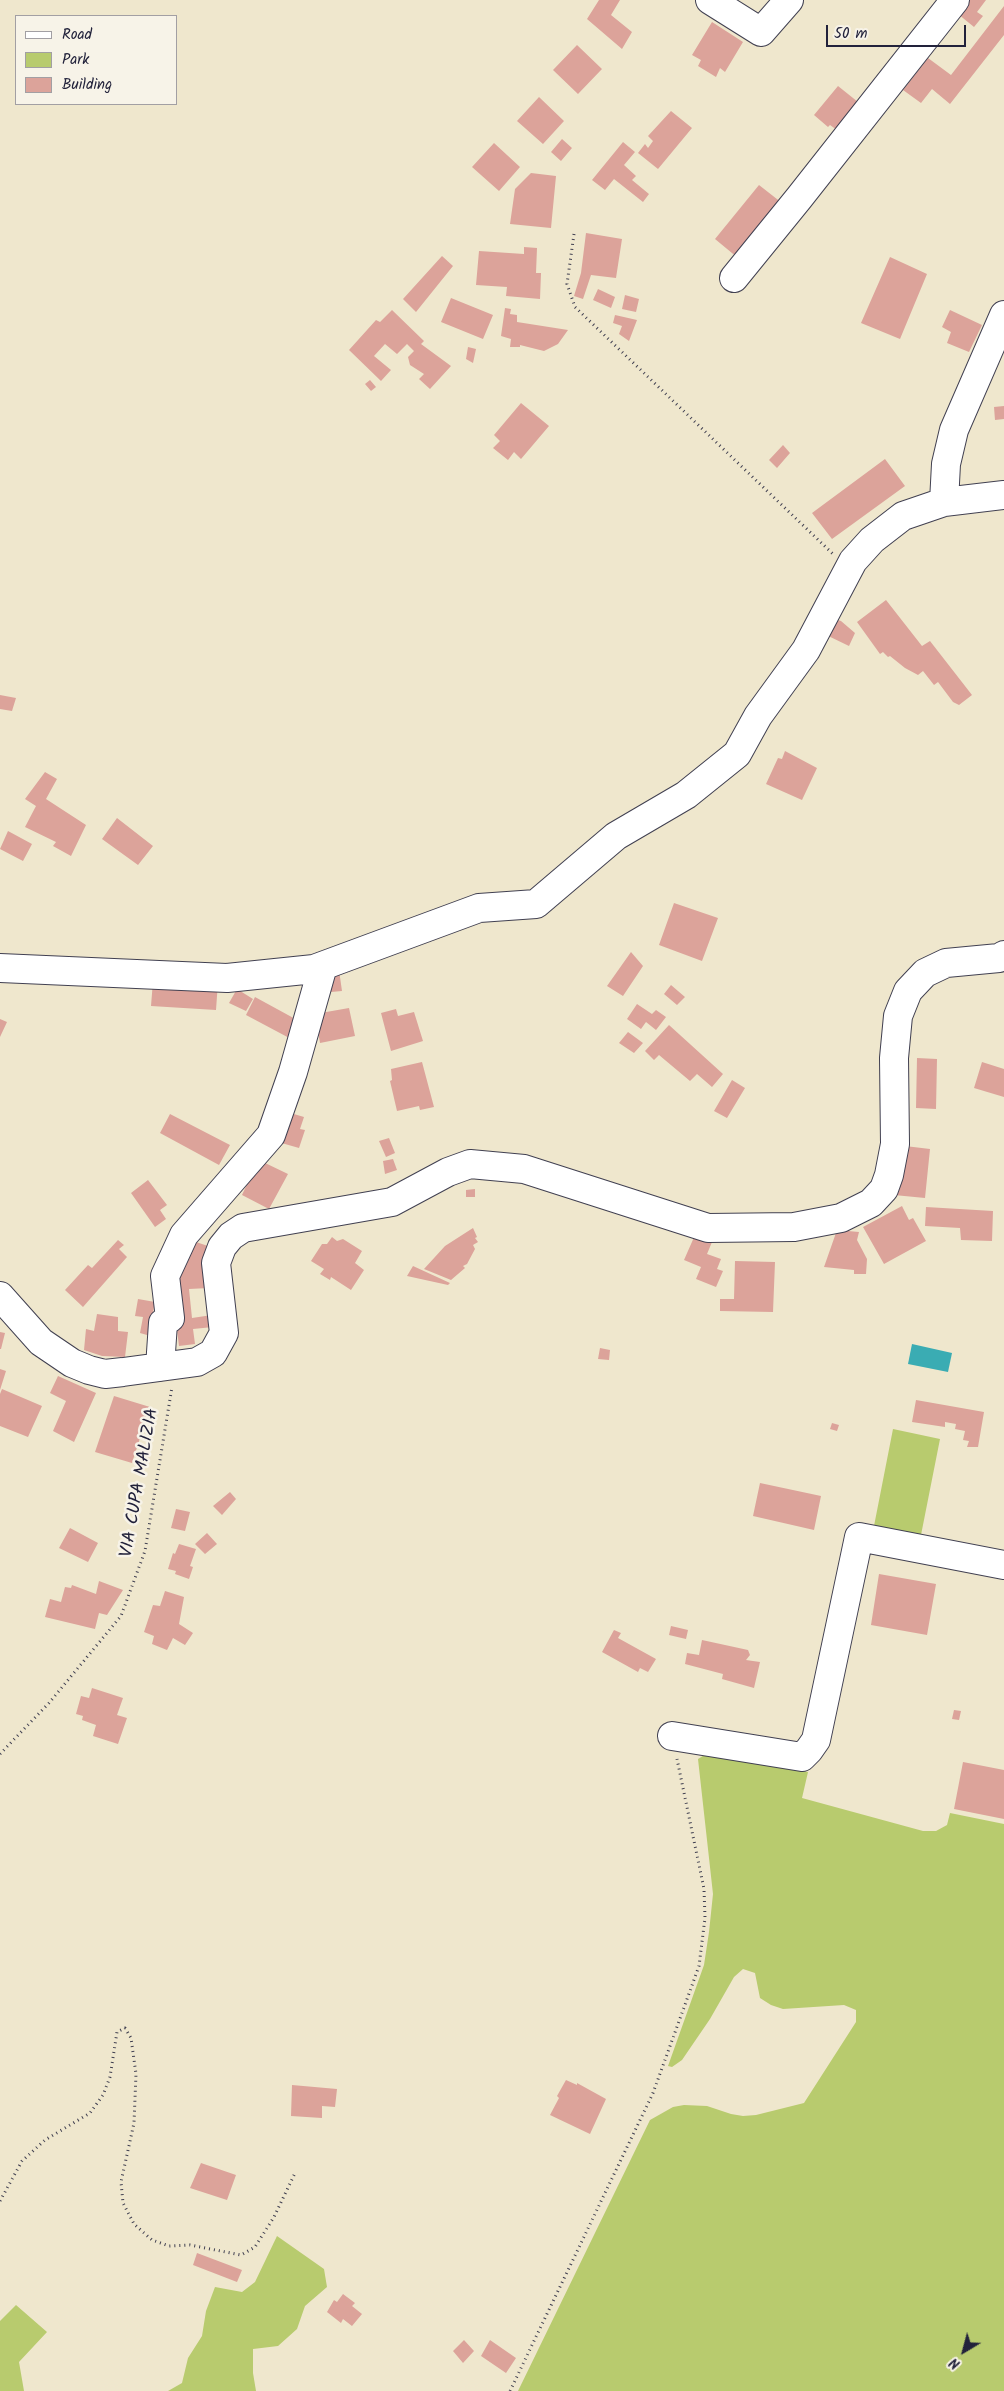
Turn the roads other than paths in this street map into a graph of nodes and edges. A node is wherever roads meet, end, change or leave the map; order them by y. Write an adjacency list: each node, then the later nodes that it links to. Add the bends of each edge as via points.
1 (710, 0): 2 (street, via 761,32)
2 (789, 0)
3 (956, 0): 4 (street)
4 (734, 278)
5 (1004, 315): 7 (street, via 954,430 946,464)
6 (1004, 495): 7 (street)
7 (944, 502): 9 (street, via 903,516 872,540 849,570 806,650 758,716 737,754 686,794 616,836 536,904 479,908)
8 (1004, 955): 12 (street, via 946,963 925,973 908,991 898,1016 894,1068 895,1144 889,1175 884,1189 871,1203 856,1211 841,1218 794,1227 708,1228 524,1169 470,1164 392,1202 243,1228 230,1236 216,1263 224,1333 213,1353)
9 (323, 966): 10 (street, via 227,978); 12 (street, via 271,1135 184,1236 165,1276 170,1318 163,1323)
10 (0, 968)
11 (0, 1296): 12 (street, via 41,1342 72,1363 105,1374)
12 (166, 1373)
13 (1004, 1565): 14 (street, via 859,1537 816,1740 809,1750 802,1757)
14 (672, 1736)

